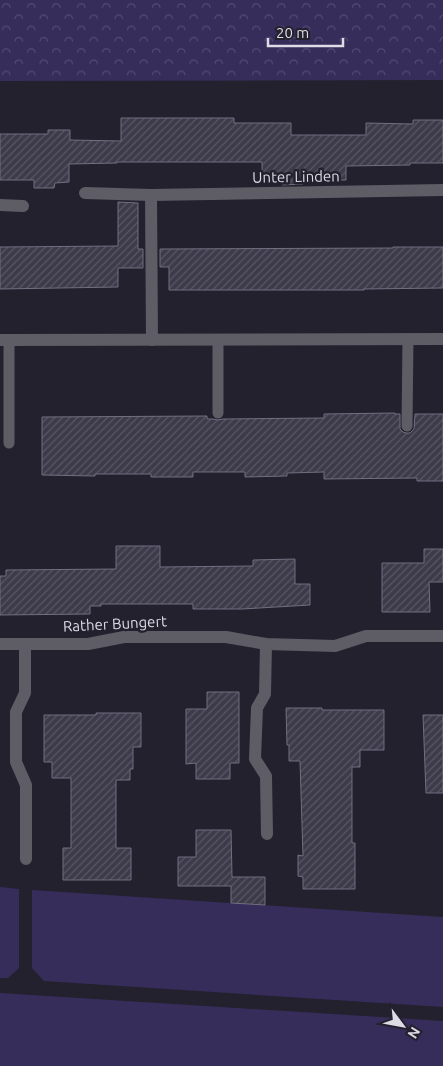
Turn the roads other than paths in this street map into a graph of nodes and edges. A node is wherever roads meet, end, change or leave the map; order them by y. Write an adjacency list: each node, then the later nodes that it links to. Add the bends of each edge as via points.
1 (443, 190): 3 (street, Unter Linden)
2 (85, 193): 3 (street, Unter Linden)
3 (151, 195): 9 (street)
4 (0, 205): 5 (street)
5 (23, 206)
6 (408, 339): 7 (street); 10 (street); 12 (lane)
7 (443, 339)
8 (4, 340): 9 (street); 13 (lane)
9 (152, 340): 10 (street)
10 (218, 340): 11 (lane)
11 (218, 413)
12 (407, 426)
13 (9, 443)
14 (443, 636): 17 (street, Rather Bungert, via 366,636 335,646)
15 (0, 644): 16 (street, Rather Bungert)
16 (25, 644): 17 (street, Rather Bungert, via 88,644 124,637 226,637); 19 (street, via 25,694 16,712 16,762 26,785)
17 (266, 644): 18 (street, via 265,694 257,708 255,759 266,776)
18 (267, 834)
19 (26, 859)

